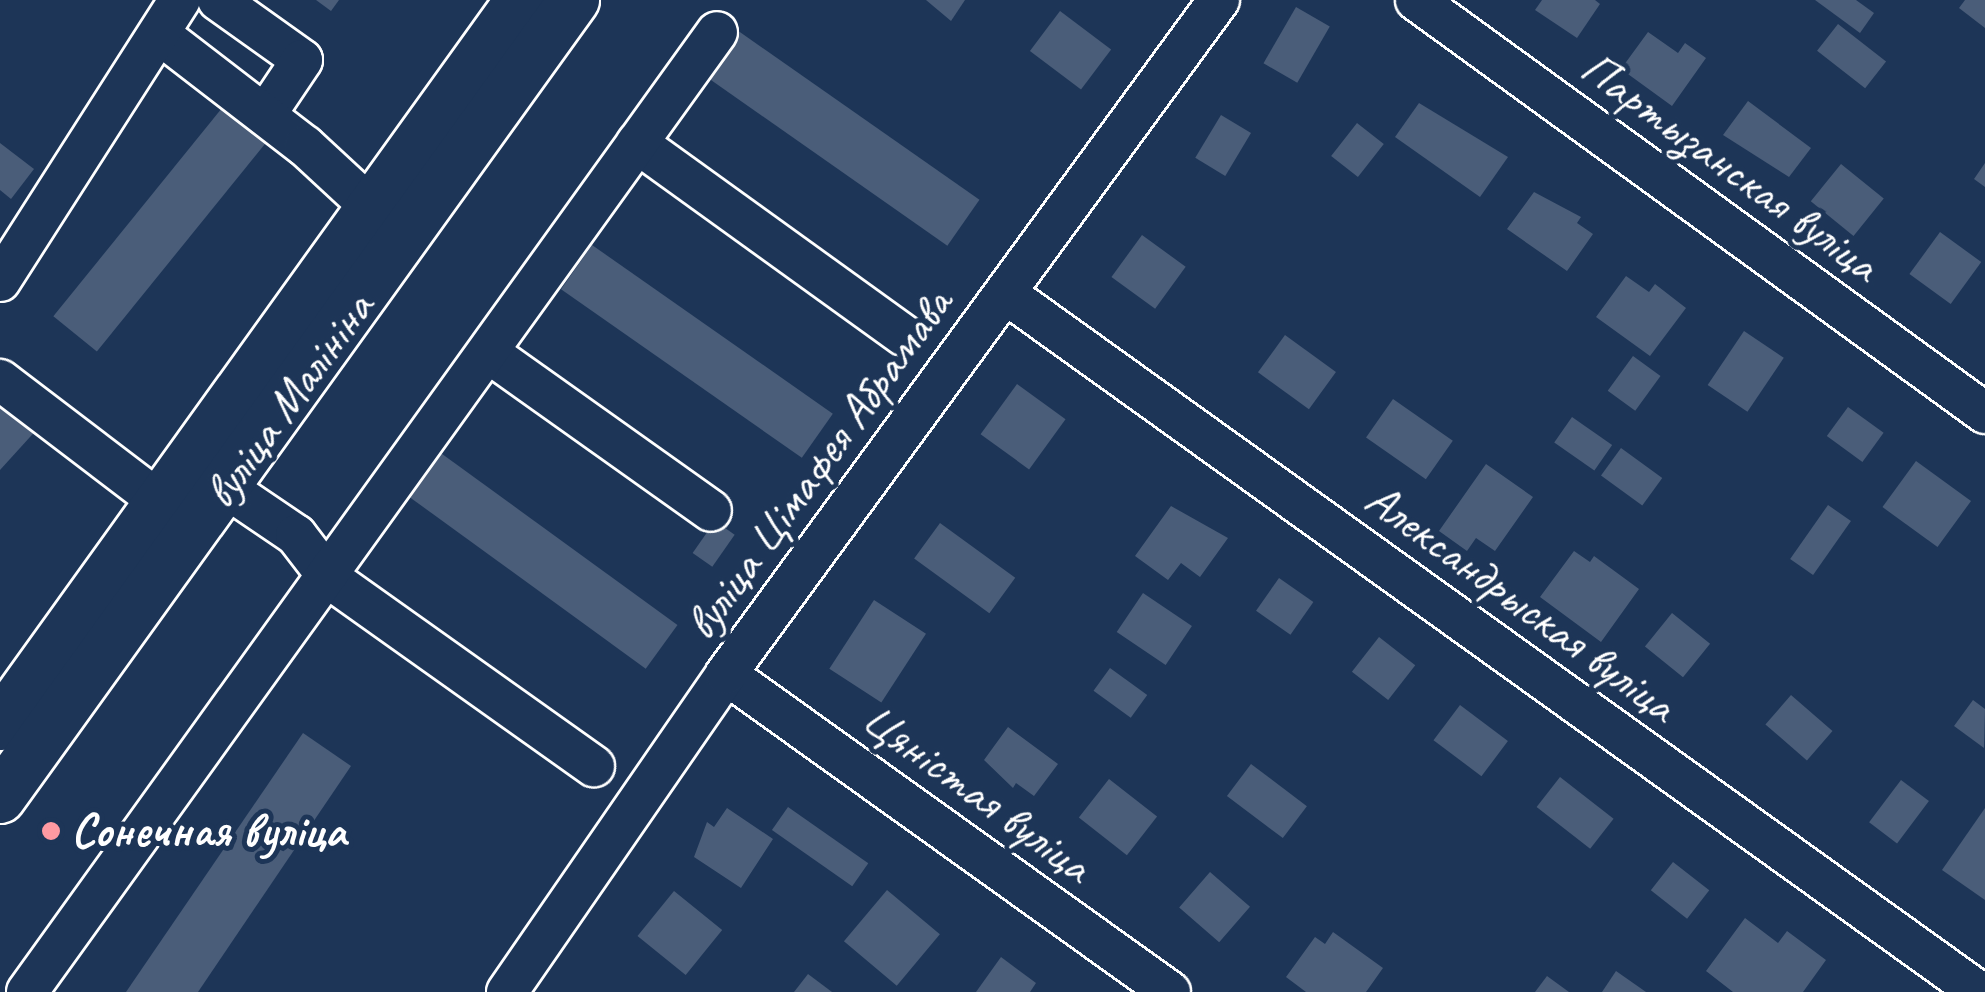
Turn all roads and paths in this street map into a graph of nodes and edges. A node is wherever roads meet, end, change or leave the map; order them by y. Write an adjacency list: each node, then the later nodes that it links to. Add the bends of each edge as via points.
1 (218, 0): 8 (street, via 302,60)
2 (521, 0): 10 (main road, вуліца Малініна)
3 (574, 0): 17 (main road, вуліца Малініна)
4 (1219, 0): 12 (street, вуліца Цімафея Абрамава)
5 (1416, 0): 16 (street, Партызанская вуліца)
6 (171, 18): 8 (street); 11 (street)
7 (717, 32): 9 (street)
8 (265, 115): 10 (street)
9 (637, 144): 13 (street); 14 (street)
10 (372, 208): 19 (main road, вуліца Малініна)
11 (0, 282)
12 (1006, 293): 21 (street, вуліца Цімафея Абрамава); 28 (street, Александрыская вуліца)
13 (903, 335)
14 (489, 353): 18 (street); 20 (street)
15 (0, 380): 19 (street)
16 (1985, 413)
17 (225, 487): 19 (main road, вуліца Малініна); 20 (street, via 296,535)
18 (712, 511)
19 (178, 516): 22 (main road, вуліца Малініна); 24 (main road, вуліца Малініна)
20 (328, 578): 23 (street); 25 (street)
21 (726, 674): 26 (street, вуліца Цімафея Абрамава); 27 (street, Цяністая вуліца)
22 (0, 725)
23 (594, 766)
24 (0, 798)
25 (27, 992)
26 (506, 992)
27 (1170, 992)
28 (1979, 992)

